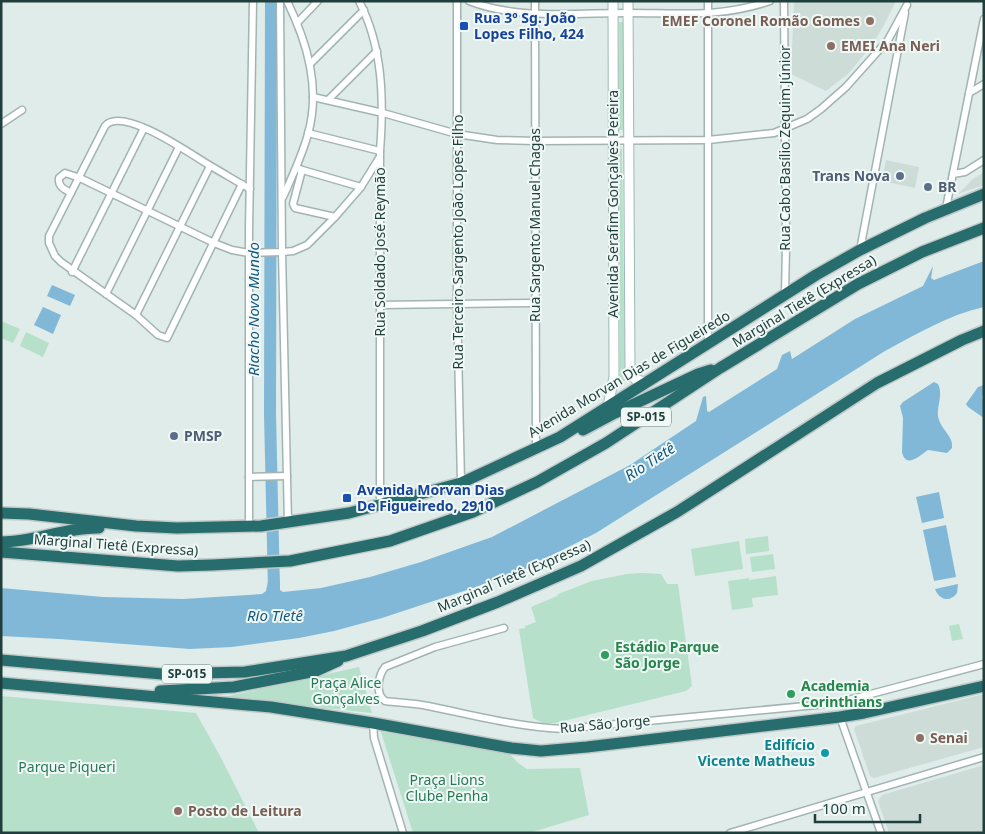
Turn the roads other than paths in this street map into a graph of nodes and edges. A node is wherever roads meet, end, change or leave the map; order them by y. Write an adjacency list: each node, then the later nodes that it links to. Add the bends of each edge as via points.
1 (253, 1): 48 (street)
2 (280, 1): 52 (street)
3 (287, 1): 21 (street)
4 (318, 1): 21 (street)
5 (359, 1): 15 (street, Rua Soldado José Reymão)
6 (457, 1): 34 (street, Rua Terceiro Sargento João Lopes Filho)
7 (469, 1): 18 (street, via 493,9)
8 (535, 1): 18 (street, Rua Sargento Manuel Chagas)
9 (613, 1): 16 (main road, Avenida Serafim Gonçalves Pereira)
10 (628, 1): 17 (main road, Avenida Serafim Gonçalves Pereira)
11 (708, 1): 19 (street)
12 (770, 1): 19 (street, via 741,10)
13 (784, 1): 32 (street, Rua Cabo Basílio Zequim Júnior)
14 (907, 3): 32 (street, via 888,40 846,87 821,110); 59 (street)
15 (364, 10): 22 (street, Rua Soldado José Reymão); 23 (street)
16 (613, 13): 17 (street); 18 (street); 35 (main road, Avenida Serafim Gonçalves Pereira)
17 (628, 13): 19 (street); 36 (main road, Avenida Serafim Gonçalves Pereira)
18 (535, 14): 38 (street, Rua Sargento Manuel Chagas)
19 (709, 14): 37 (street)
20 (984, 19): 25 (street)
21 (297, 22): 23 (street)
22 (377, 51): 27 (street); 29 (street, Rua Soldado José Reymão)
23 (310, 64): 26 (street)
24 (984, 84): 25 (street)
25 (969, 93): 44 (street)
26 (313, 96): 27 (street); 33 (street)
27 (328, 100): 29 (street)
28 (22, 110): 30 (street)
29 (383, 113): 34 (street); 40 (street, Rua Soldado José Reymão)
30 (1, 124)
31 (144, 128): 39 (street); 45 (street, via 122,122 107,124); 50 (street)
32 (784, 130): 37 (street); 64 (street, Rua Cabo Basílio Zequim Júnior)
33 (308, 133): 40 (street); 43 (street)
34 (457, 134): 38 (street); 65 (street, Rua Terceiro Sargento João Lopes Filho)
35 (613, 140): 36 (street); 38 (street); 73 (main road, Avenida Serafim Gonçalves Pereira, via 614,377)
36 (628, 140): 37 (street); 72 (main road, Avenida Serafim Gonçalves Pereira, via 630,370 635,379)
37 (708, 140): 70 (street)
38 (535, 141): 66 (street, Rua Sargento Manuel Chagas)
39 (179, 147): 42 (street); 54 (street)
40 (380, 154): 47 (street); 67 (street, Rua Soldado José Reymão)
41 (984, 160): 44 (street, via 965,172)
42 (210, 166): 46 (street); 56 (street)
43 (299, 169): 47 (street); 52 (street); 55 (street, via 295,208)
44 (953, 174): 53 (street)
45 (80, 178): 49 (street); 49 (street, via 72,174 59,178 61,188); 50 (street)
46 (242, 184): 48 (street); 58 (street)
47 (361, 187): 55 (street)
48 (250, 189): 61 (street)
49 (71, 193): 62 (street, via 48,238 55,256)
50 (113, 194): 54 (street); 62 (street)
51 (984, 194): 53 (highway, Avenida Morvan Dias de Figueiredo)
52 (281, 200): 60 (street)
53 (946, 208): 59 (highway, Avenida Morvan Dias de Figueiredo)
54 (148, 211): 56 (street); 63 (street)
55 (335, 217): 60 (street, via 307,245 293,252)
56 (181, 228): 58 (street); 68 (street)
57 (984, 228): 71 (highway, Marginal Tietê (Expressa) / SP-015, via 922,252 858,284)
58 (214, 243): 61 (street); 68 (street, via 169,336 158,335)
59 (860, 250): 64 (highway, Avenida Morvan Dias de Figueiredo)
60 (279, 252): 61 (street); 76 (street)
61 (250, 253): 77 (street)
62 (72, 272): 63 (street)
63 (106, 294): 68 (street)
64 (785, 294): 70 (highway, Avenida Morvan Dias de Figueiredo)
65 (457, 303): 66 (street); 67 (street); 78 (street, Rua Terceiro Sargento João Lopes Filho)
66 (535, 303): 75 (street, Rua Sargento Manuel Chagas)
67 (380, 305): 79 (street, Rua Soldado José Reymão)
68 (136, 315)
69 (984, 331): 87 (highway, Marginal Tietê (Expressa) / SP-015, via 877,382 677,512 581,566 498,602)
70 (708, 345): 72 (highway, Avenida Morvan Dias de Figueiredo)
71 (720, 368): 74 (highway, via 698,374 574,435); 85 (highway, Marginal Tietê (Expressa) / SP-015, via 606,443 537,482 473,512 390,541 259,564 178,566)
72 (647, 382): 73 (highway, Avenida Morvan Dias de Figueiredo)
73 (608, 406): 74 (highway, Avenida Morvan Dias de Figueiredo)
74 (560, 437): 75 (highway, Avenida Morvan Dias de Figueiredo)
75 (536, 449): 78 (highway, Avenida Morvan Dias de Figueiredo)
76 (287, 476): 77 (street); 81 (street)
77 (249, 477): 83 (street)
78 (461, 483): 79 (highway, Avenida Morvan Dias de Figueiredo)
79 (380, 506): 81 (highway, Avenida Morvan Dias de Figueiredo)
80 (1, 513): 82 (highway, Avenida Morvan Dias de Figueiredo)
81 (285, 523): 83 (highway, Avenida Morvan Dias de Figueiredo)
82 (136, 526): 83 (highway, Avenida Morvan Dias de Figueiredo); 84 (highway, via 72,529 21,541)
83 (249, 526)
84 (1, 542)
85 (1, 552)
86 (504, 628): 89 (street, Rua São Jorge, via 435,647 386,667 380,678 382,698 482,719 564,728 837,702)
87 (346, 656): 88 (highway, Marginal Tietê (Expressa) / SP-015, via 245,672 162,674); 92 (highway, via 316,671 234,687 167,691 97,688)
88 (1, 660)
89 (984, 664)
90 (1, 683): 92 (highway)
91 (984, 686): 93 (highway)
92 (90, 691): 94 (highway, via 271,707)
93 (840, 717): 94 (highway, via 541,750 511,748); 96 (street)
94 (373, 722): 98 (street, via 374,738)
95 (984, 757): 96 (street)
96 (866, 791): 97 (street); 100 (street)
97 (755, 829): 99 (street)
98 (403, 833)
99 (730, 833)
100 (881, 833)

